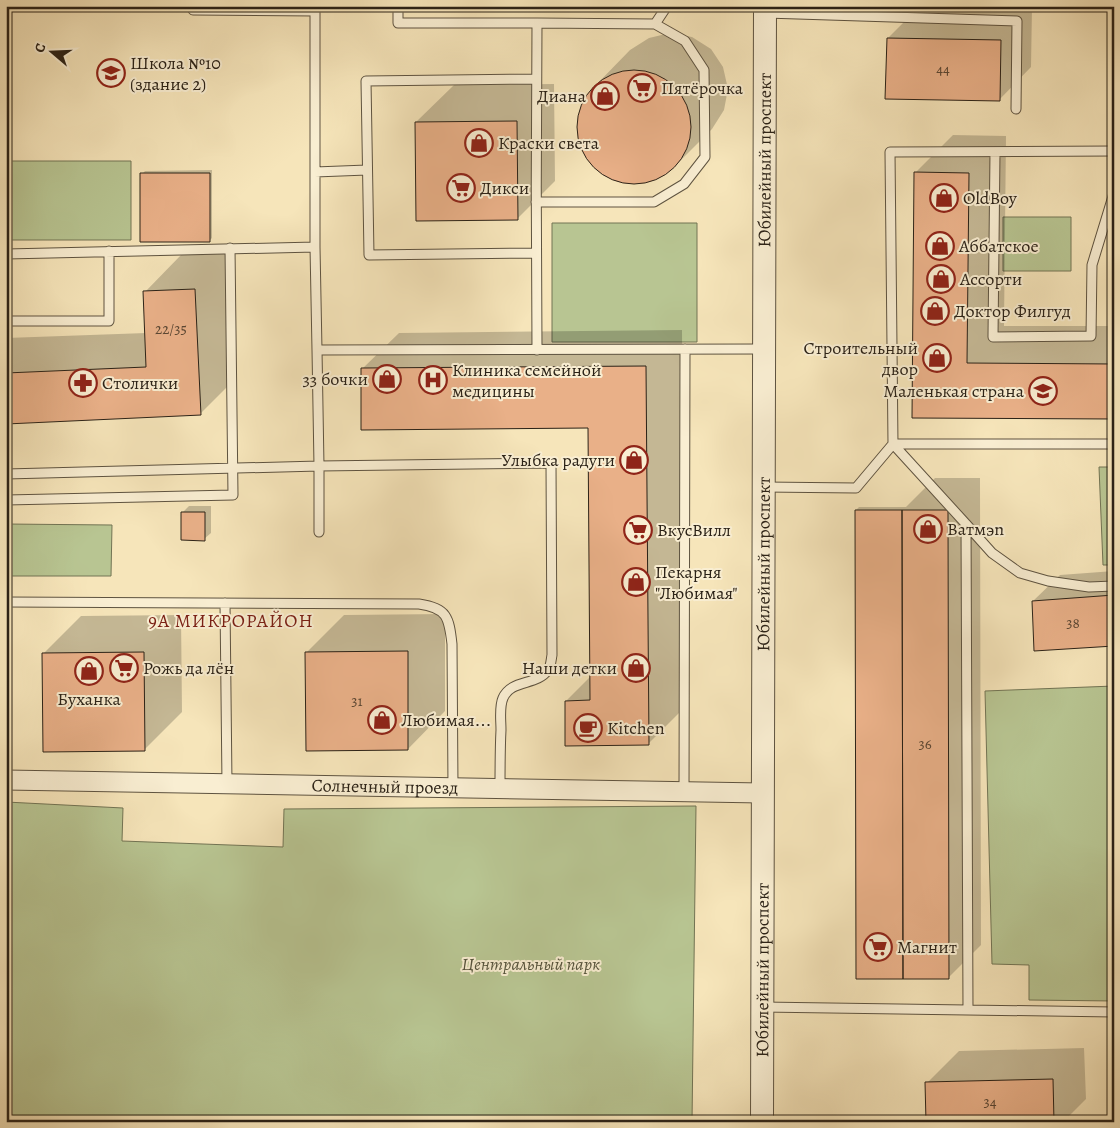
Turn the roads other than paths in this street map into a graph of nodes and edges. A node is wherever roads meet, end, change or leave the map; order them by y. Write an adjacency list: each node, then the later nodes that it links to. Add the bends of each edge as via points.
1 (398, 6): 6 (lane, via 398,23)
2 (667, 6): 7 (lane)
3 (315, 9): 4 (lane); 13 (lane)
4 (193, 10)
5 (765, 10): 9 (lane, via 1018,21); 23 (street, Юбилейный проспект)
6 (537, 23): 7 (lane); 8 (lane)
7 (655, 24): 15 (lane, via 685,41 704,70 705,158 684,184 654,202)
8 (536, 79): 12 (lane, via 366,81); 15 (lane)
9 (1016, 109)
10 (1114, 151): 11 (lane)
11 (995, 152): 14 (lane, via 993,337 1091,336 1092,265); 26 (lane, via 890,152)
12 (368, 170): 13 (lane); 19 (lane, via 368,255)
13 (315, 172): 16 (lane)
14 (1114, 192)
15 (536, 202): 19 (lane)
16 (315, 247): 17 (lane); 24 (lane)
17 (230, 248): 18 (lane); 29 (lane)
18 (109, 251): 20 (lane); 21 (lane, via 109,321)
19 (536, 253): 25 (lane)
20 (6, 254)
21 (6, 321)
22 (685, 349): 23 (lane); 25 (lane); 42 (lane)
23 (764, 349): 31 (street, Юбилейный проспект)
24 (317, 350): 25 (lane); 28 (lane)
25 (537, 350)
26 (892, 444): 27 (lane); 31 (lane, via 856,488); 33 (lane)
27 (1114, 444)
28 (319, 466): 29 (lane); 34 (lane); 41 (lane, via 551,464 552,655 549,669 541,677 517,685 503,698)
29 (233, 467): 30 (lane); 32 (lane, via 233,495)
30 (6, 474)
31 (763, 487): 43 (street, Юбилейный проспект)
32 (6, 500)
33 (966, 524): 35 (lane, via 992,553 1020,573 1090,587); 45 (lane)
34 (319, 532)
35 (1114, 586)
36 (6, 602): 37 (lane)
37 (225, 603): 39 (lane); 40 (lane, via 419,604 433,606 444,613 452,644)
38 (6, 780): 39 (street, Солнечный проезд)
39 (227, 784): 40 (street, Солнечный проезд)
40 (453, 788): 41 (street, Солнечный проезд)
41 (500, 788): 42 (street, Солнечный проезд)
42 (684, 792): 43 (street, Солнечный проезд)
43 (762, 793): 44 (street, Юбилейный проспект)
44 (762, 1007): 45 (lane); 47 (street, Юбилейный проспект)
45 (968, 1009): 46 (lane)
46 (1114, 1012)
47 (762, 1122)

